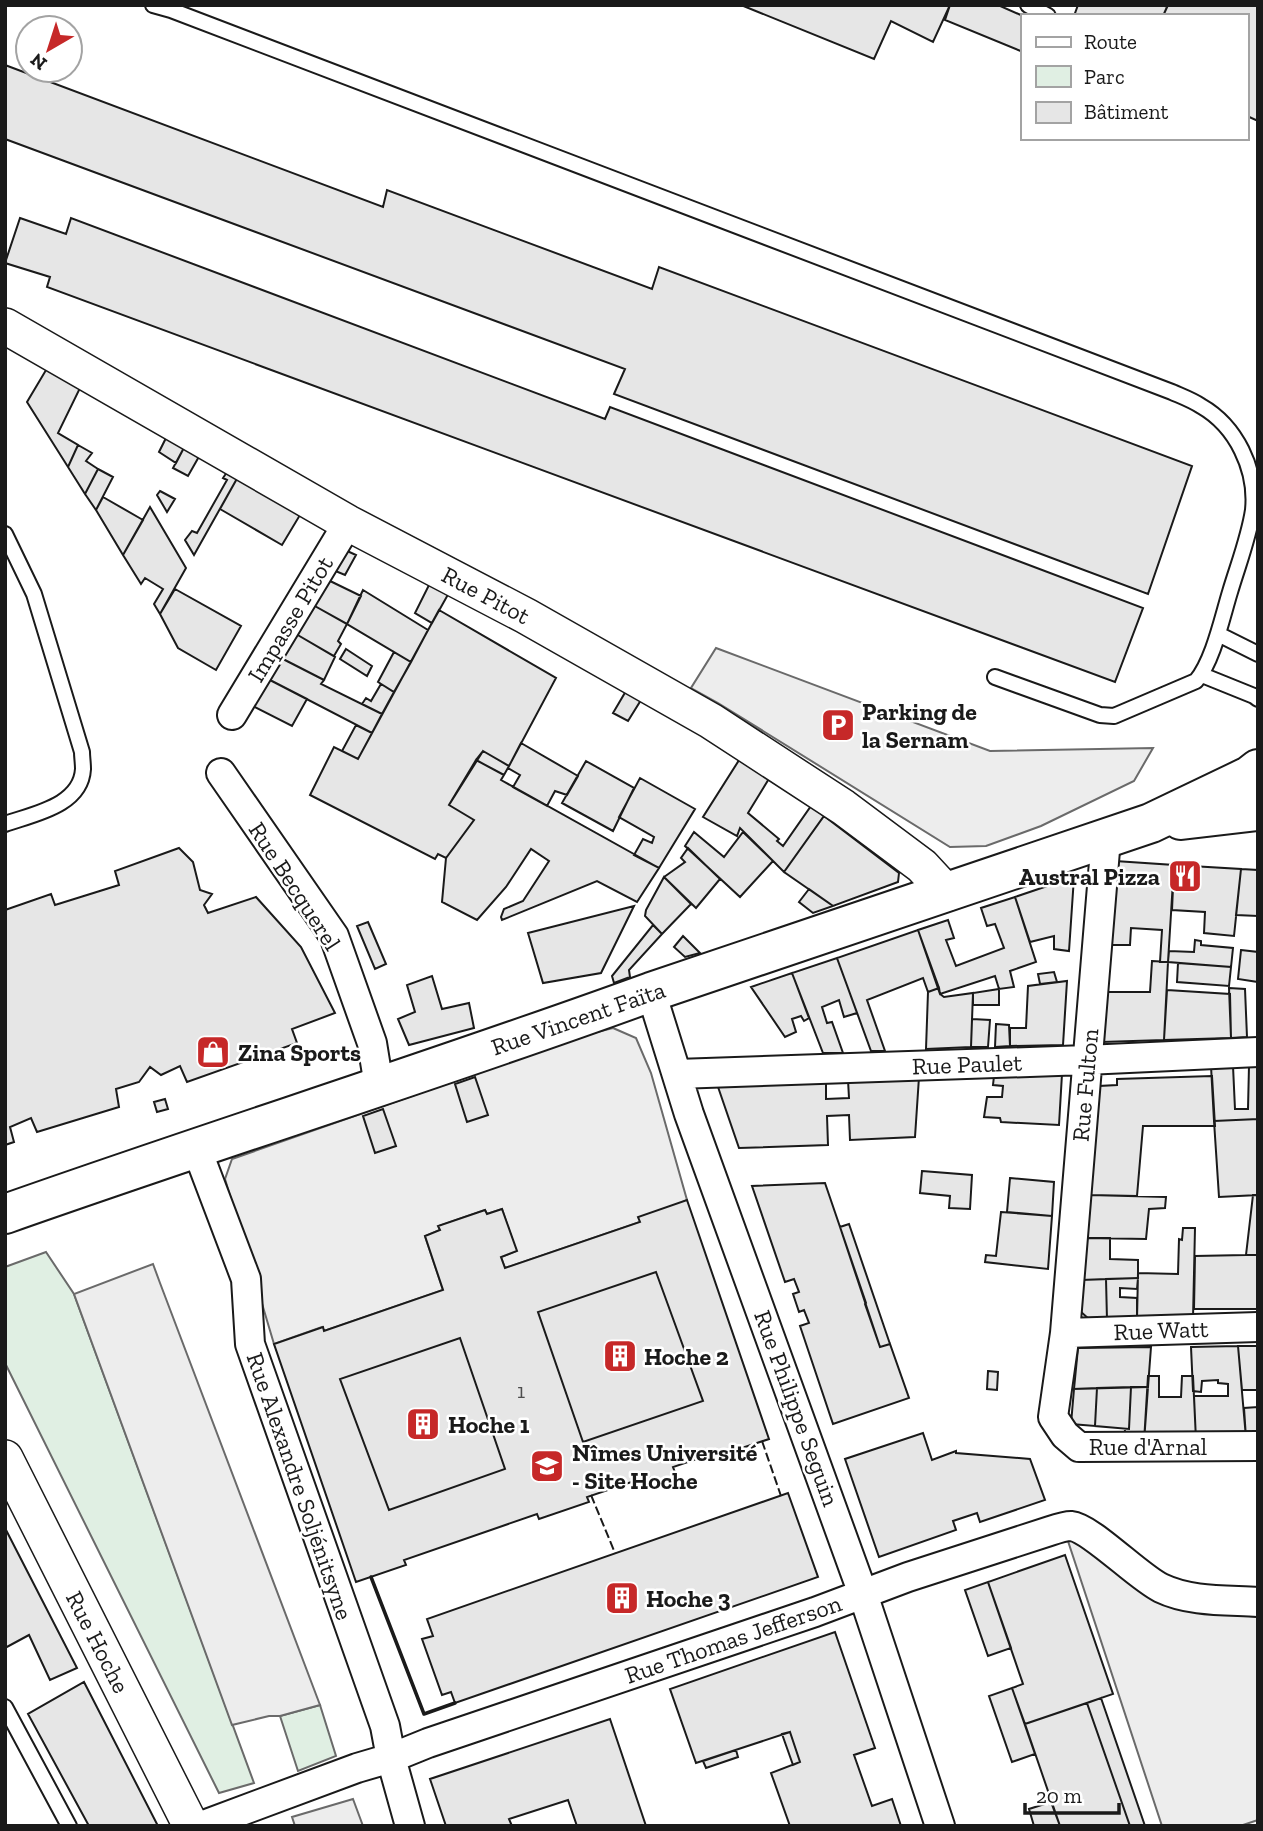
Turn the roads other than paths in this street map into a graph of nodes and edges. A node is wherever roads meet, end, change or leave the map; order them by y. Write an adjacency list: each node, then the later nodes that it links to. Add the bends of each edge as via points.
1 (153, 5): 7 (lane, via 1202,406 1230,431 1253,482 1252,512)
2 (1028, 5): 3 (lane)
3 (1044, 14)
4 (5, 326): 5 (street, Rue Pitot)
5 (348, 523): 12 (street, Impasse Pitot); 20 (street, Rue Pitot, via 526,616 711,721 843,807 922,866)
6 (5, 534): 17 (lane, via 34,594 82,752 83,769 71,797)
7 (1218, 634): 8 (lane); 9 (lane)
8 (1257, 654)
9 (1202, 675): 10 (lane, via 1187,687 1114,716); 11 (lane)
10 (995, 677)
11 (1258, 699)
12 (232, 715)
13 (1258, 769): 16 (main road, Rue Vincent Faïta)
14 (220, 773): 25 (street, Rue Becquerel, via 334,936 372,1043)
15 (1258, 811): 16 (main road, Rue Vincent Faïta)
16 (1151, 823): 18 (lane); 19 (main road, Rue Vincent Faïta)
17 (5, 824)
18 (1209, 831)
19 (1106, 838): 20 (main road, Rue Vincent Faïta); 23 (street, Rue Fulton)
20 (947, 893): 21 (main road, Rue Vincent Faïta)
21 (651, 992): 24 (street, Rue Philippe Seguin); 25 (main road, Rue Vincent Faïta)
22 (1258, 1052): 23 (street, Rue Paulet)
23 (1086, 1060): 24 (street, Rue Paulet); 29 (street, Rue Fulton)
24 (677, 1074): 32 (street, Rue Philippe Seguin)
25 (379, 1086): 26 (main road, Rue Vincent Faïta)
26 (196, 1147): 27 (main road, Rue Vincent Faïta); 35 (street, Rue Alexandre Soljénitsyne, via 246,1279 250,1344 385,1726)
27 (5, 1214)
28 (1258, 1327): 29 (street, Rue Watt)
29 (1065, 1333): 30 (street, Rue d'Arnal, via 1053,1417 1079,1447)
30 (1258, 1446)
31 (5, 1458): 37 (street, Rue Hoche)
32 (863, 1594): 33 (street, Rue Thomas Jefferson, via 1072,1526 1161,1588 1184,1596); 35 (street, Rue Thomas Jefferson); 40 (street, Rue Philippe Seguin)
33 (1258, 1602)
34 (5, 1707): 36 (lane)
35 (391, 1758): 38 (street, Rue Thomas Jefferson); 39 (street, Rue Alexandre Soljénitsyne)
36 (69, 1826)
37 (191, 1826)
38 (201, 1826)
39 (410, 1826)
40 (940, 1826)

